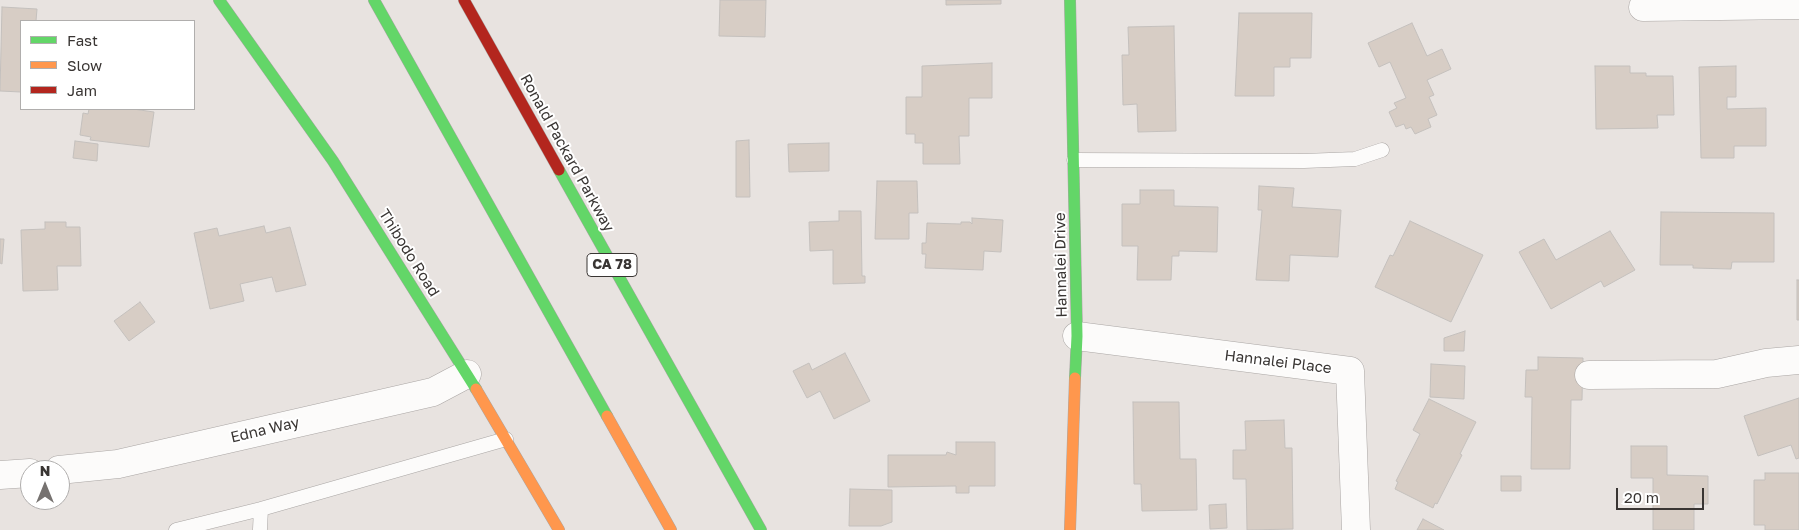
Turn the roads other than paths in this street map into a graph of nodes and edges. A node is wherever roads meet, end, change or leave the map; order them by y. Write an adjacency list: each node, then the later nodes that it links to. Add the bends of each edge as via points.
1 (220, 0): 11 (main road, Thibodo Road, via 334,161)
2 (374, 0): 21 (main road)
3 (464, 0): 22 (main road, Ronald Packard Parkway / CA 78)
4 (1070, 0): 8 (main road, Hannalei Drive)
5 (1799, 5): 6 (street)
6 (1643, 7)
7 (1382, 150): 8 (lane, via 1355,159)
8 (1074, 160): 9 (main road, Hannalei Drive)
9 (1077, 336): 23 (main road, Hannalei Drive); 24 (street, Hannalei Place, via 1350,371)
10 (1799, 360): 12 (street, via 1766,363 1717,374)
11 (468, 374): 13 (main road, Thibodo Road); 14 (street, Edna Way, via 433,392 118,464)
12 (1589, 375)
13 (506, 438): 17 (lane); 20 (main road, Thibodo Road)
14 (70, 469)
15 (20, 474): 16 (street)
16 (0, 475)
17 (261, 509): 18 (lane); 19 (lane)
18 (260, 529)
19 (176, 530)
20 (559, 530)
21 (671, 530)
22 (761, 530)
23 (1070, 530)
24 (1356, 530)

